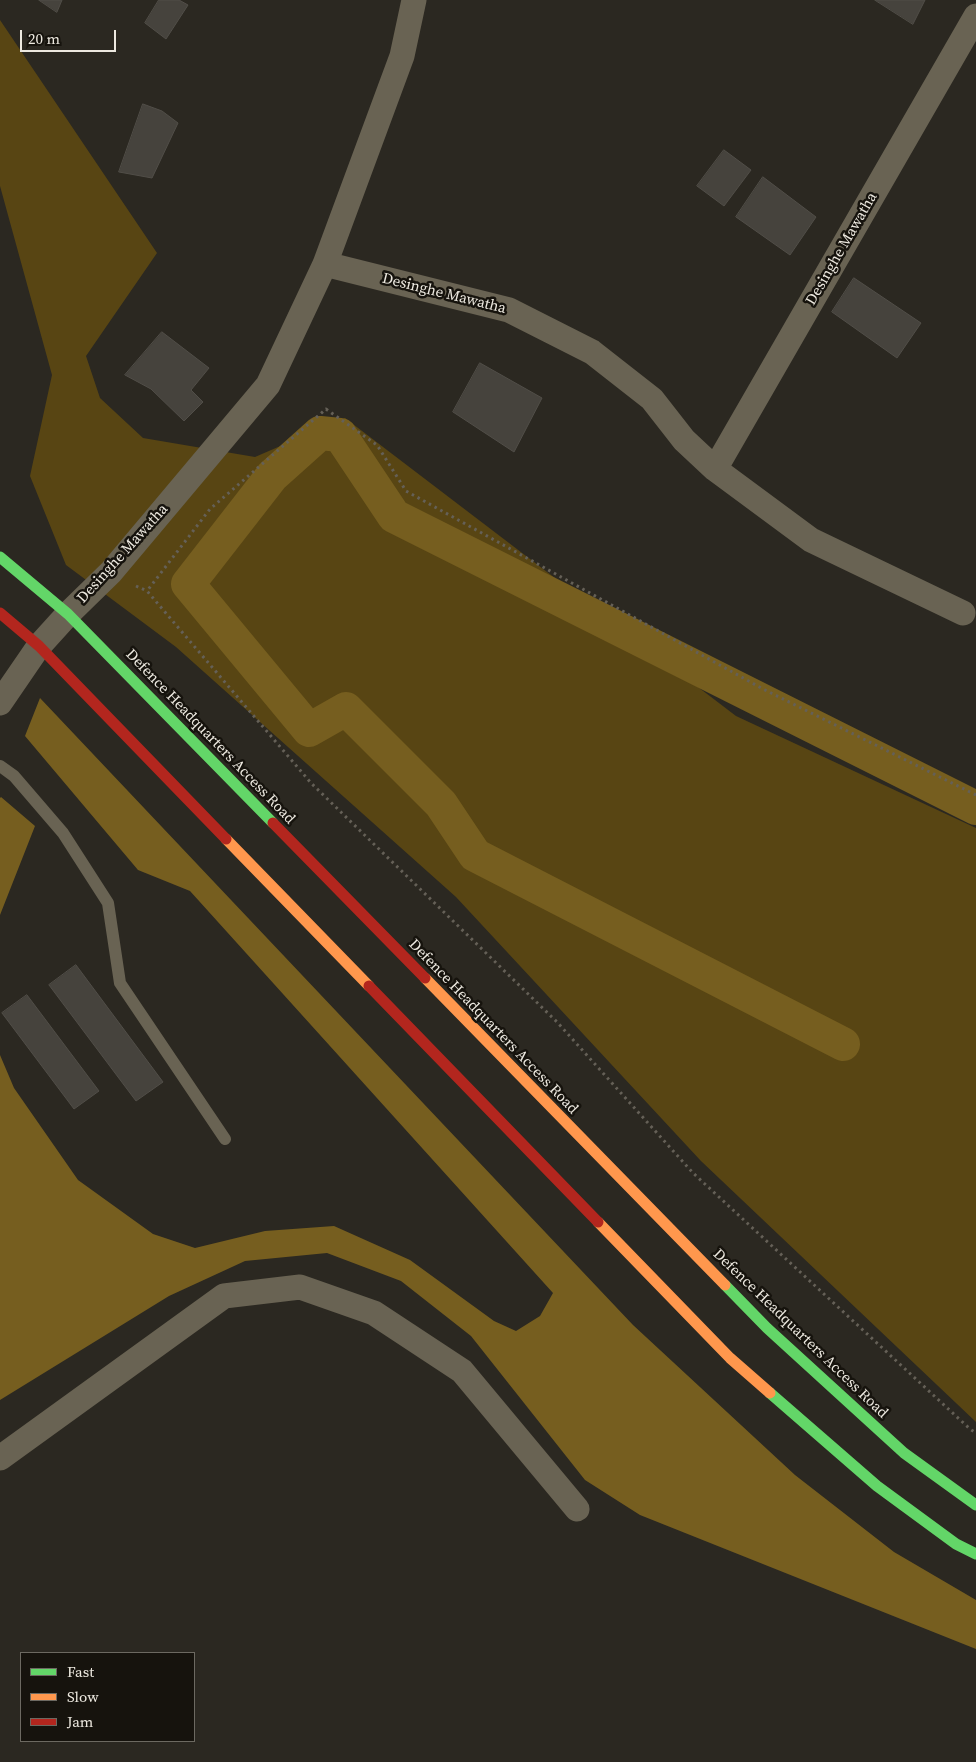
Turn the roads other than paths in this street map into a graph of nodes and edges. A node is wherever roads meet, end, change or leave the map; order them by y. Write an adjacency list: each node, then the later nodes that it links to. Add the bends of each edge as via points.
1 (414, 0): 3 (street, via 402,56)
2 (976, 16): 4 (street, Desinghe Mawatha)
3 (325, 264): 4 (street, Desinghe Mawatha, via 509,310 592,352 652,399 684,440); 8 (street, Desinghe Mawatha, via 268,385 111,572)
4 (715, 469): 7 (street, via 811,540)
5 (0, 557): 8 (main road, Defence Headquarters Access Road)
6 (0, 613): 9 (main road)
7 (963, 613)
8 (68, 614): 9 (street, Desinghe Mawatha); 14 (main road, Defence Headquarters Access Road, via 767,1328 904,1453)
9 (39, 646): 10 (street, Desinghe Mawatha); 16 (main road, via 730,1358 877,1486 956,1544)
10 (0, 703)
11 (0, 766): 12 (lane, via 14,776 63,833 108,903 120,983)
12 (225, 1139)
13 (0, 1458): 15 (street, via 224,1296 300,1286 374,1314 462,1371)
14 (976, 1505)
15 (577, 1509)
16 (976, 1554)

